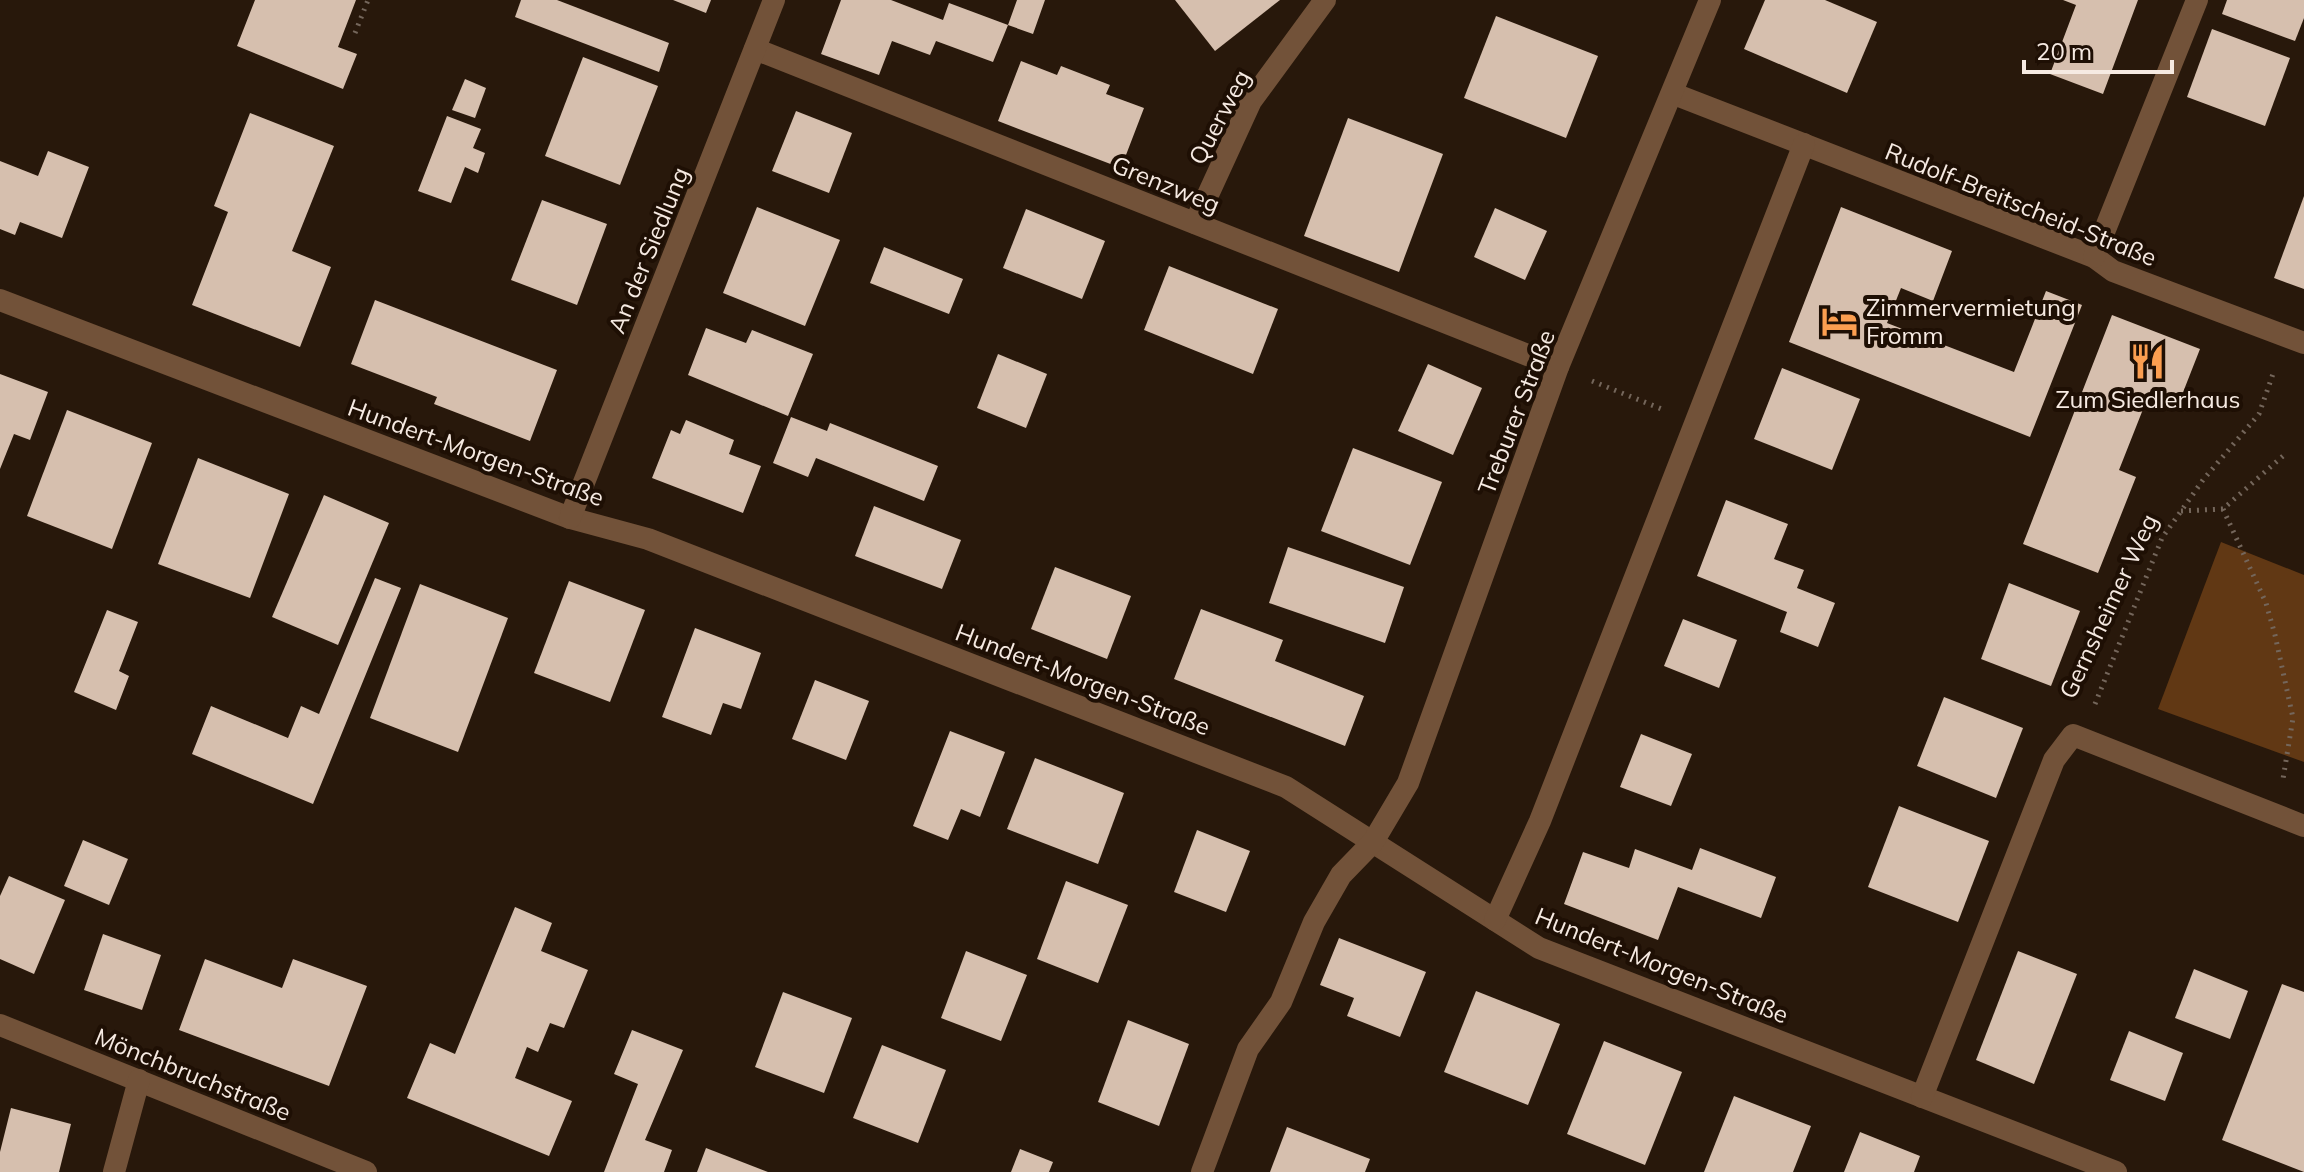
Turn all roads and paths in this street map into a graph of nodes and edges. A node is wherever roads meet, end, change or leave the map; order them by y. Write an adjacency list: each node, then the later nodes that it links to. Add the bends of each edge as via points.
1 (368, 0): 6 (path)
2 (774, 0): 7 (street, An der Siedlung)
3 (1325, 0): 10 (street, Querweg, via 1251,101)
4 (1710, 0): 8 (street, Treburer Straße)
5 (2197, 0): 11 (street)
6 (355, 33)
7 (755, 49): 10 (street, Grenzweg); 19 (street, An der Siedlung)
8 (1674, 94): 9 (street, Rudolf-Breitscheid-Straße); 14 (street, Treburer Straße)
9 (1804, 144): 11 (street, Rudolf-Breitscheid-Straße); 15 (street)
10 (1195, 223): 14 (street, Grenzweg)
11 (2094, 257): 13 (street, Rudolf-Breitscheid-Straße, via 2113,271)
12 (0, 300): 19 (street, Hundert-Morgen-Straße)
13 (2296, 340): 18 (path, Gernsheimer Weg, via 2259,414)
14 (1558, 367): 15 (path); 23 (street, Treburer Straße, via 1408,783)
15 (1695, 422): 24 (street, via 1540,821)
16 (2284, 455): 17 (path)
17 (2223, 509): 18 (path); 21 (path, via 2266,603 2293,718)
18 (2180, 511): 20 (path, Gernsheimer Weg, via 2162,538 2095,704)
19 (570, 518): 23 (street, Hundert-Morgen-Straße, via 648,539 1286,787)
20 (2073, 735): 21 (street, Gernsheimer Weg); 27 (street, Gernsheimer Weg, via 2054,760)
21 (2275, 815): 22 (street, Gernsheimer Weg)
22 (2304, 826)
23 (1373, 842): 24 (street, Hundert-Morgen-Straße); 30 (street, Treburer Straße, via 1341,875 1314,922 1281,1002 1248,1049)
24 (1495, 920): 27 (street, Hundert-Morgen-Straße, via 1539,948)
25 (0, 1025): 26 (street, Mönchbruchstraße)
26 (139, 1080): 28 (street); 29 (street, Mönchbruchstraße)
27 (1922, 1097): 31 (street, Hundert-Morgen-Straße)
28 (114, 1172)
29 (366, 1172)
30 (1202, 1172)
31 (2116, 1172)

